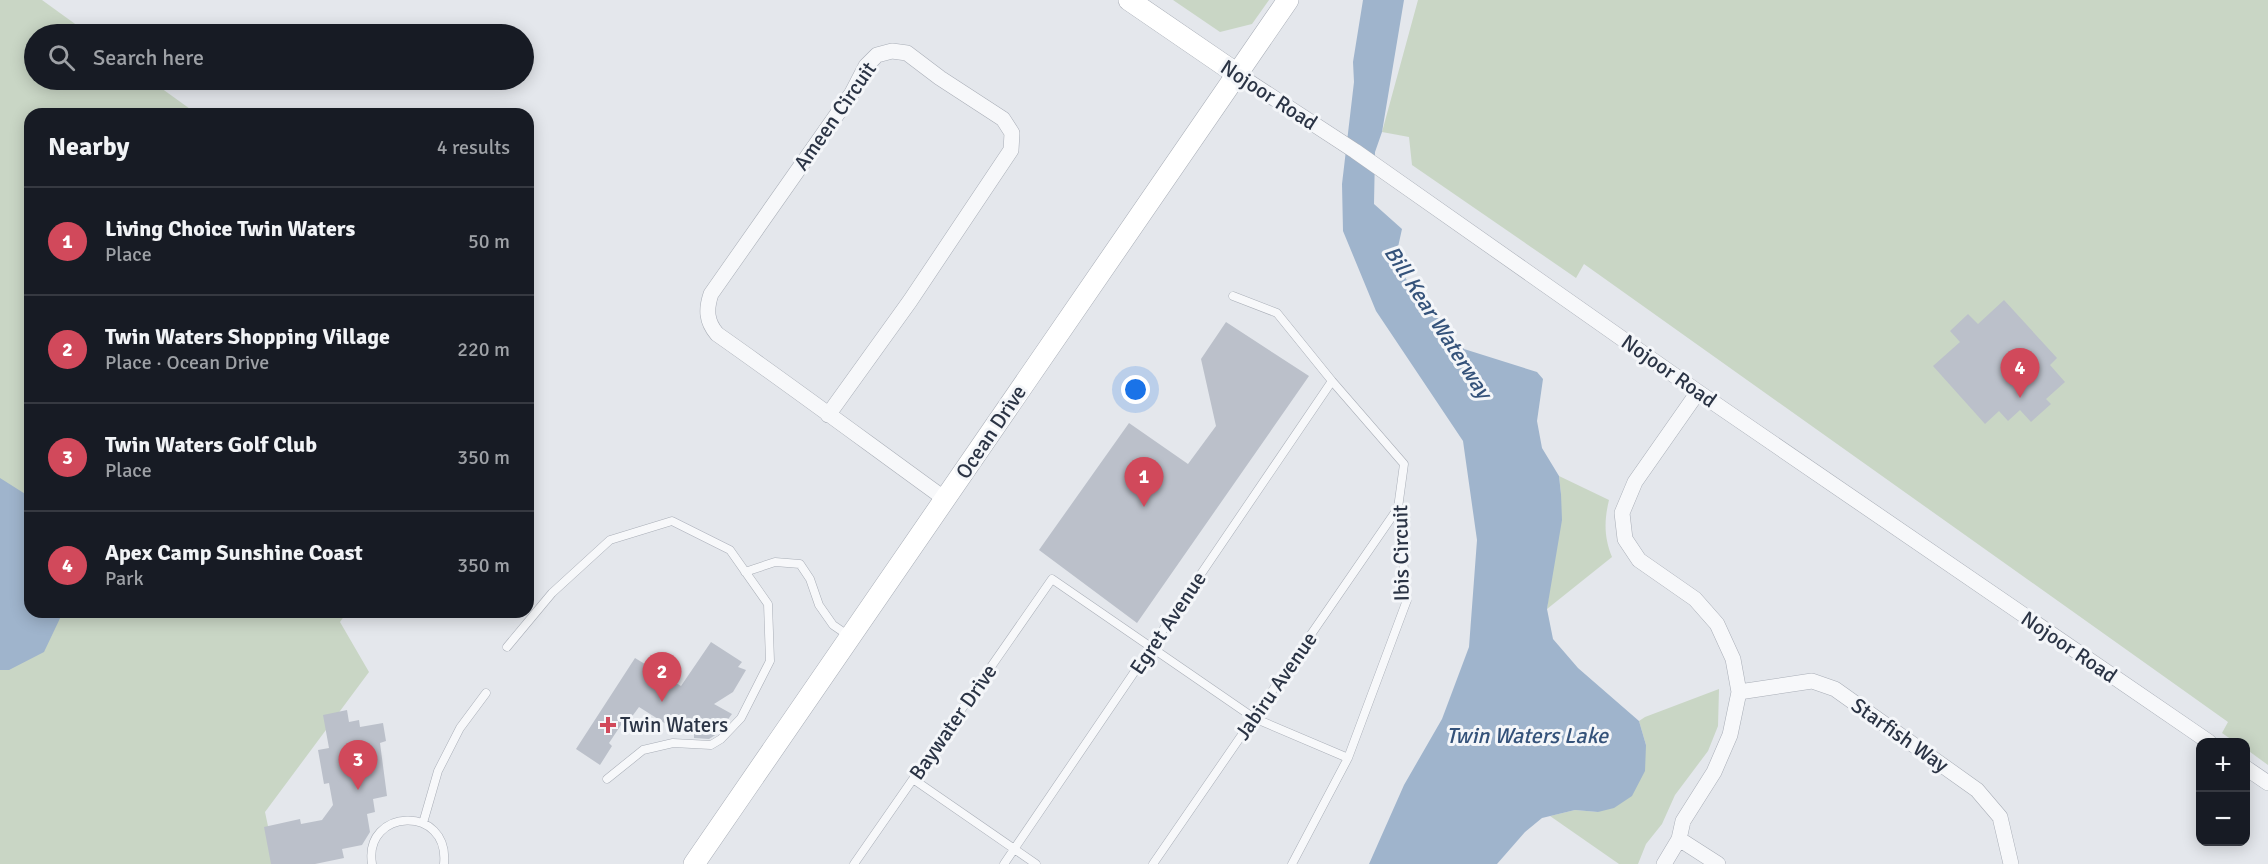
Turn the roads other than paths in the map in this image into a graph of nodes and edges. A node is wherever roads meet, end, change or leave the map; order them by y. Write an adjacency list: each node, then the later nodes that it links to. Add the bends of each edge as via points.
1 (1129, 0): 3 (street, Nojoor Road)
2 (1288, 0): 3 (street, Ocean Drive)
3 (1237, 74): 6 (street, Nojoor Road, via 1384,170); 8 (street, Ocean Drive)
4 (1233, 296): 5 (lane, Ibis Circuit, via 1277,313)
5 (1332, 381): 9 (lane, Ibis Circuit, via 1404,464); 15 (lane, Egret Avenue)
6 (1698, 392): 16 (street, via 1635,482 1622,513 1625,539 1639,560 1695,599 1717,624 1733,658); 19 (street, Nojoor Road)
7 (828, 415): 7 (street, Ameen Circuit, via 717,334 708,320 708,304 711,294 852,93 866,66 878,55 900,51 1003,119 1012,133 1011,150); 8 (street, Ameen Circuit)
8 (945, 499): 13 (street, Ocean Drive)
9 (1398, 508): 18 (lane, Jabiru Avenue); 20 (lane, Ibis Circuit, via 1407,600)
10 (745, 572): 11 (lane, via 730,550 672,521 609,540); 13 (lane, via 775,562 800,564 819,605 833,625); 22 (lane, via 768,604 770,661 741,718 711,745 673,743 643,750)
11 (534, 615)
12 (531, 618): 14 (lane)
13 (850, 637): 30 (street, Ocean Drive)
14 (507, 647)
15 (1151, 647): 18 (lane); 23 (lane, Baywater Drive, via 1052,579); 27 (lane, Egret Avenue)
16 (1739, 692): 26 (street, via 1730,735 1714,772 1683,821); 38 (street, Starfish Way, via 1812,681 1835,689 1977,790 2000,818)
17 (486, 693): 25 (lane, via 460,728 438,771)
18 (1254, 718): 20 (lane); 34 (lane, Jabiru Avenue)
19 (2203, 738)
20 (1348, 758): 35 (lane, Ibis Circuit)
21 (2250, 771): 24 (street)
22 (608, 779)
23 (913, 780): 27 (lane); 31 (lane, Baywater Drive)
24 (2268, 783)
25 (423, 823): 28 (lane, via 404,820 386,827 374,842); 29 (lane, via 442,843)
26 (1679, 839): 36 (street); 37 (street)
27 (1014, 849): 32 (lane, Egret Avenue); 33 (lane)
28 (372, 864)
29 (444, 864)
30 (694, 864)
31 (854, 864)
32 (1004, 864)
33 (1036, 864)
34 (1153, 864)
35 (1292, 864)
36 (1664, 864)
37 (1718, 864)
38 (2011, 864)

